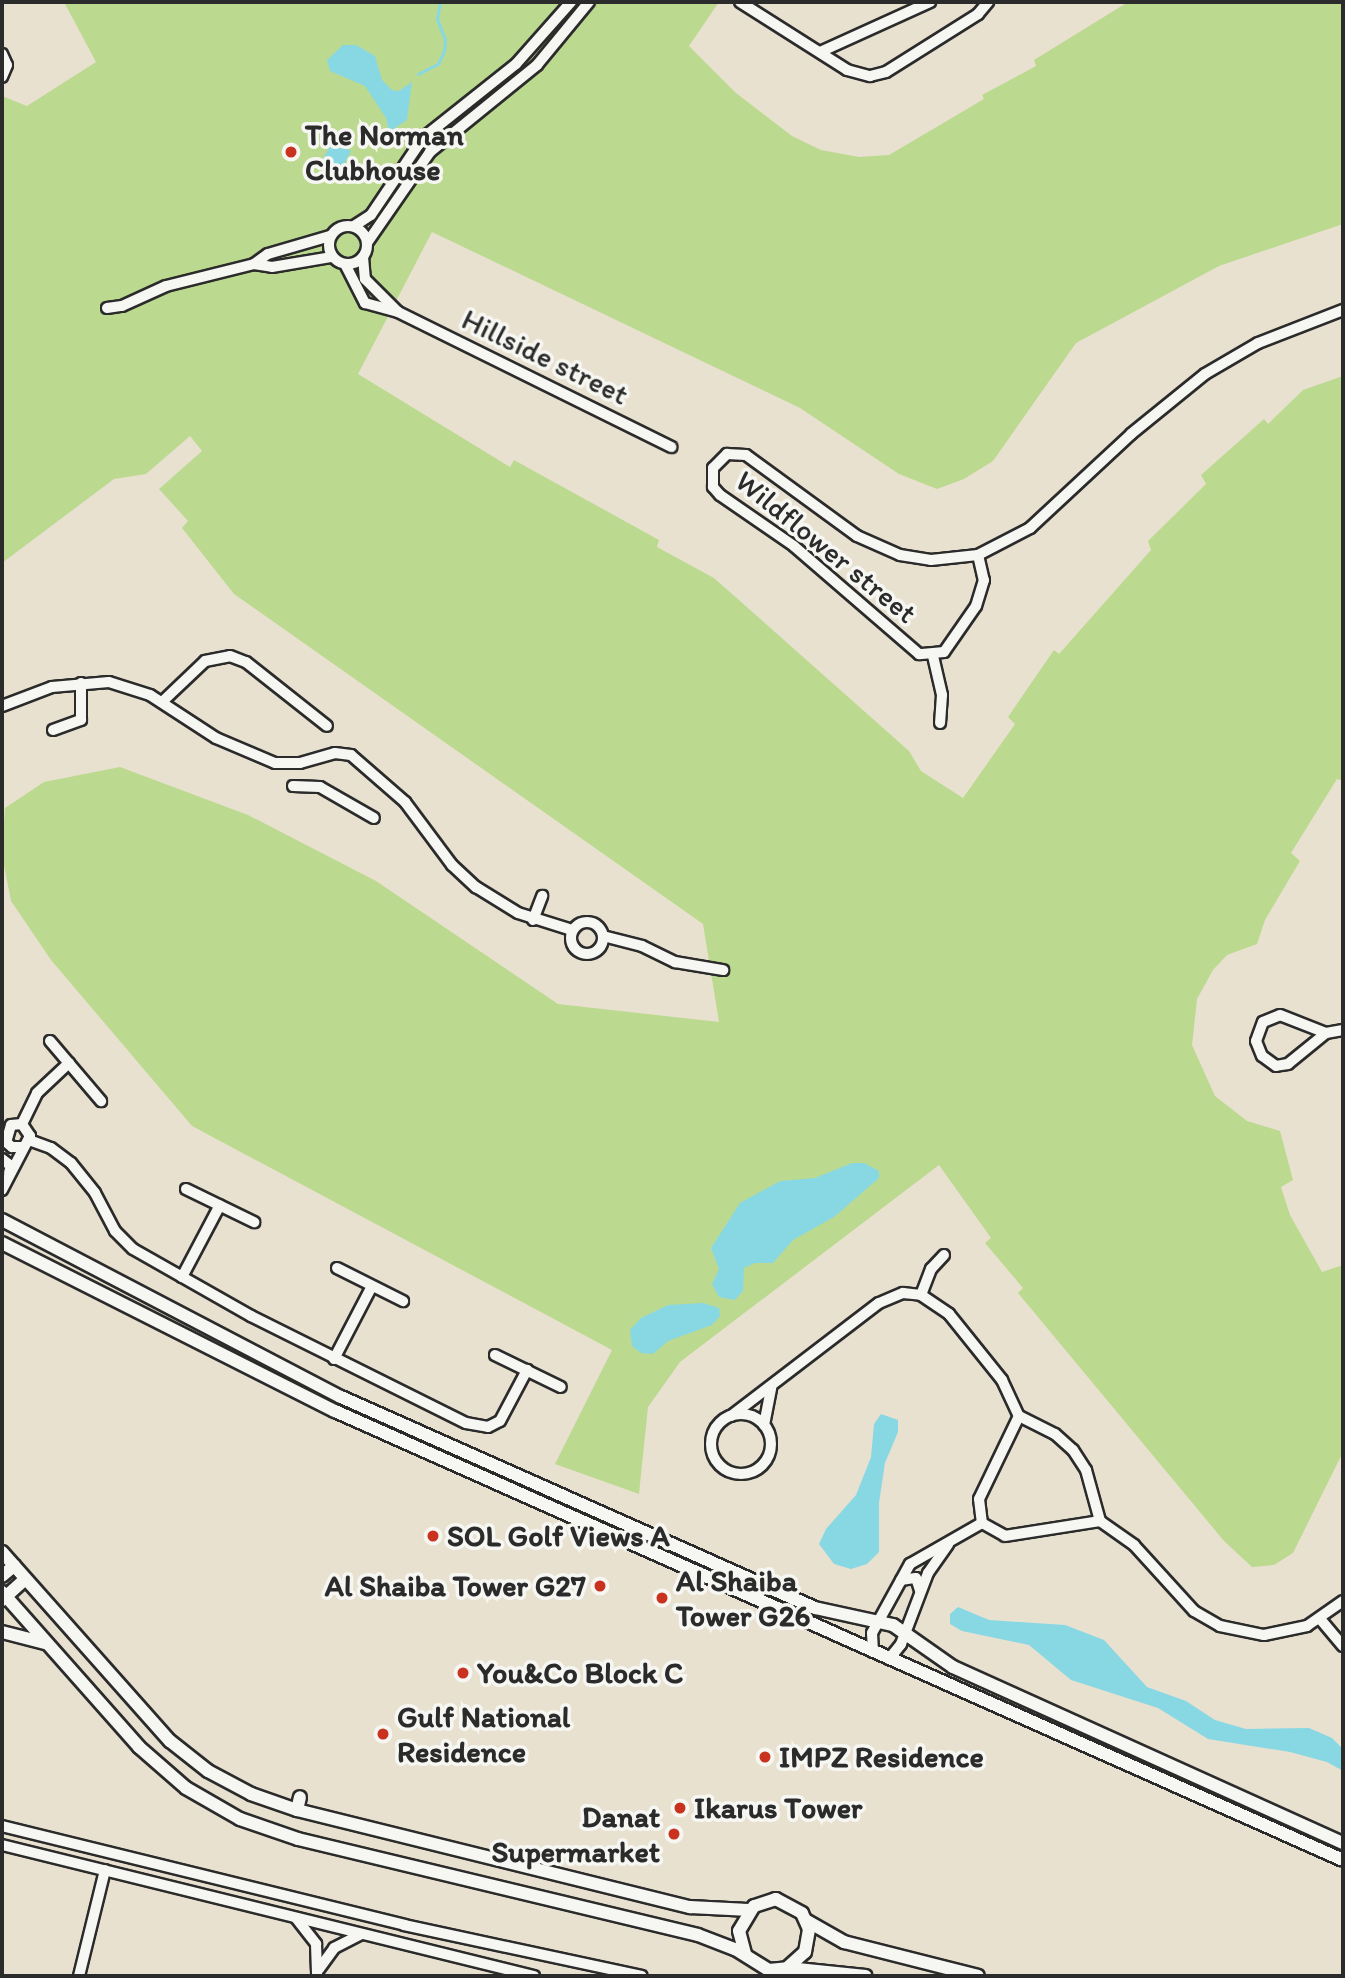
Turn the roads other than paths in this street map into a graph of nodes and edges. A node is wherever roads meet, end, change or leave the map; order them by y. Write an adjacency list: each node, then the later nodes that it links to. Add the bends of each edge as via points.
1 (571, 2): 9 (street, via 516,64 423,138 371,215)
2 (589, 2): 11 (street, via 537,65 430,152)
3 (740, 2): 6 (street)
4 (930, 2): 6 (street)
5 (988, 2): 6 (street, via 978,14 878,75 854,74)
6 (820, 52)
7 (2, 54): 8 (street, via 7,65)
8 (2, 77)
9 (354, 226): 10 (street, via 342,226); 11 (street)
10 (330, 236): 12 (street); 14 (street, via 268,254)
11 (367, 243): 13 (street)
12 (332, 257): 14 (street, via 272,267); 15 (street)
13 (363, 257): 15 (street); 16 (street)
14 (254, 264): 19 (street, via 166,286 122,306)
15 (345, 264): 17 (street, Hillside street)
16 (372, 288): 17 (street); 18 (street); 21 (street, Hillside street)
17 (356, 292): 18 (street, Hillside street)
18 (369, 304): 21 (street, Hillside street)
19 (107, 307)
20 (1343, 310): 23 (street, Wildflower street, via 1258,342 1205,374 1139,427 1030,528)
21 (397, 311): 22 (street, Hillside street)
22 (671, 447)
23 (978, 555): 24 (street, Wildflower street, via 984,580 980,600 949,648); 24 (street, Wildflower street, via 939,560 900,555 857,536 746,455 727,454 713,468 713,487 720,495 794,546 913,650)
24 (933, 656): 28 (street, Wildflower street, via 942,695)
25 (81, 683): 26 (street, via 123,684); 27 (street, via 38,691); 30 (street, via 81,720)
26 (162, 702): 29 (street, via 205,661 230,656 246,662); 31 (street, via 235,748 275,763)
27 (2, 706)
28 (940, 723)
29 (327, 726)
30 (53, 730)
31 (307, 761): 32 (street); 36 (street, via 335,753 364,762 411,809 464,877 503,906)
32 (313, 785): 33 (street); 34 (street)
33 (293, 786)
34 (374, 818)
35 (542, 896): 36 (street)
36 (533, 920): 37 (street)
37 (572, 930): 38 (street, via 590,922); 38 (street, via 571,941 581,953 597,951)
38 (603, 936): 39 (street, via 642,946 674,962)
39 (723, 971)
40 (1343, 1030): 41 (street)
41 (1326, 1033): 41 (street, via 1275,1015 1264,1022 1256,1041 1265,1060 1282,1066)
42 (50, 1041): 43 (street)
43 (69, 1063): 44 (street); 45 (street, via 37,1093)
44 (101, 1101)
45 (22, 1124): 46 (street); 47 (street)
46 (4, 1136): 47 (street, via 12,1147)
47 (26, 1144): 49 (street); 58 (street, via 51,1147 71,1163 126,1243)
48 (2, 1159): 49 (street)
49 (12, 1170): 50 (street)
50 (2, 1189)
51 (186, 1189): 52 (street)
52 (220, 1205): 54 (street); 58 (street)
53 (2, 1220): 82 (street, via 341,1397 815,1608)
54 (254, 1222)
55 (2, 1243): 87 (street, via 335,1411)
56 (944, 1255): 60 (street, via 931,1269)
57 (337, 1268): 59 (street)
58 (182, 1277): 63 (street)
59 (372, 1286): 61 (street); 63 (street)
60 (921, 1295): 65 (street, via 903,1293 879,1303); 68 (street, via 949,1314 1002,1380)
61 (403, 1301)
62 (495, 1355): 64 (street)
63 (334, 1359): 64 (street, via 480,1427 505,1415)
64 (527, 1370): 66 (street)
65 (773, 1384): 67 (street); 69 (street, via 765,1404)
66 (561, 1387)
67 (731, 1416): 69 (street, via 745,1414); 69 (street, via 713,1431 710,1447 722,1468 737,1474 753,1472 769,1455 771,1439)
68 (1019, 1416): 70 (street, via 1055,1434 1073,1450 1091,1482); 71 (street, via 979,1499)
69 (764, 1425)
70 (1100, 1521): 71 (street, via 1005,1536); 81 (street, via 1134,1545 1183,1602 1220,1626 1264,1635 1293,1631)
71 (982, 1523): 72 (street)
72 (948, 1544): 77 (street, via 917,1558); 78 (street)
73 (2, 1552): 74 (street)
74 (14, 1566): 75 (street); 76 (street)
75 (2, 1576)
76 (25, 1579): 79 (street); 90 (street, via 179,1749 229,1784)
77 (901, 1580): 78 (street, via 916,1578); 82 (street)
78 (922, 1589): 83 (street)
79 (3, 1596): 85 (street)
80 (1343, 1601): 81 (street)
81 (1321, 1620): 86 (street)
82 (881, 1623): 83 (street); 87 (street, via 872,1633)
83 (904, 1631): 88 (street); 92 (street, via 953,1667)
84 (2, 1632): 85 (street)
85 (48, 1644): 94 (street, via 139,1747 186,1788 240,1819)
86 (1343, 1646)
87 (873, 1652): 88 (street)
88 (889, 1659): 96 (street)
89 (300, 1797): 90 (street)
90 (296, 1810): 98 (street, via 690,1907)
91 (2, 1826): 107 (street, via 404,1926)
92 (1343, 1843)
93 (2, 1845): 97 (street)
94 (322, 1845): 95 (street); 102 (street, via 698,1935)
95 (319, 1860)
96 (1343, 1860)
97 (105, 1870): 99 (street); 105 (street)
98 (749, 1910): 100 (street, via 766,1900 786,1901); 102 (street, via 739,1931)
99 (296, 1918): 101 (street); 104 (street, via 313,1937)
100 (807, 1921): 103 (street, via 808,1945); 109 (street, via 844,1942)
101 (365, 1935): 104 (street, via 334,1948); 106 (street)
102 (745, 1954): 103 (street, via 769,1970)
103 (788, 1968): 108 (street)
104 (318, 1973)
105 (79, 1976)
106 (534, 1976)
107 (641, 1976)
108 (866, 1976)
109 (978, 1976)

